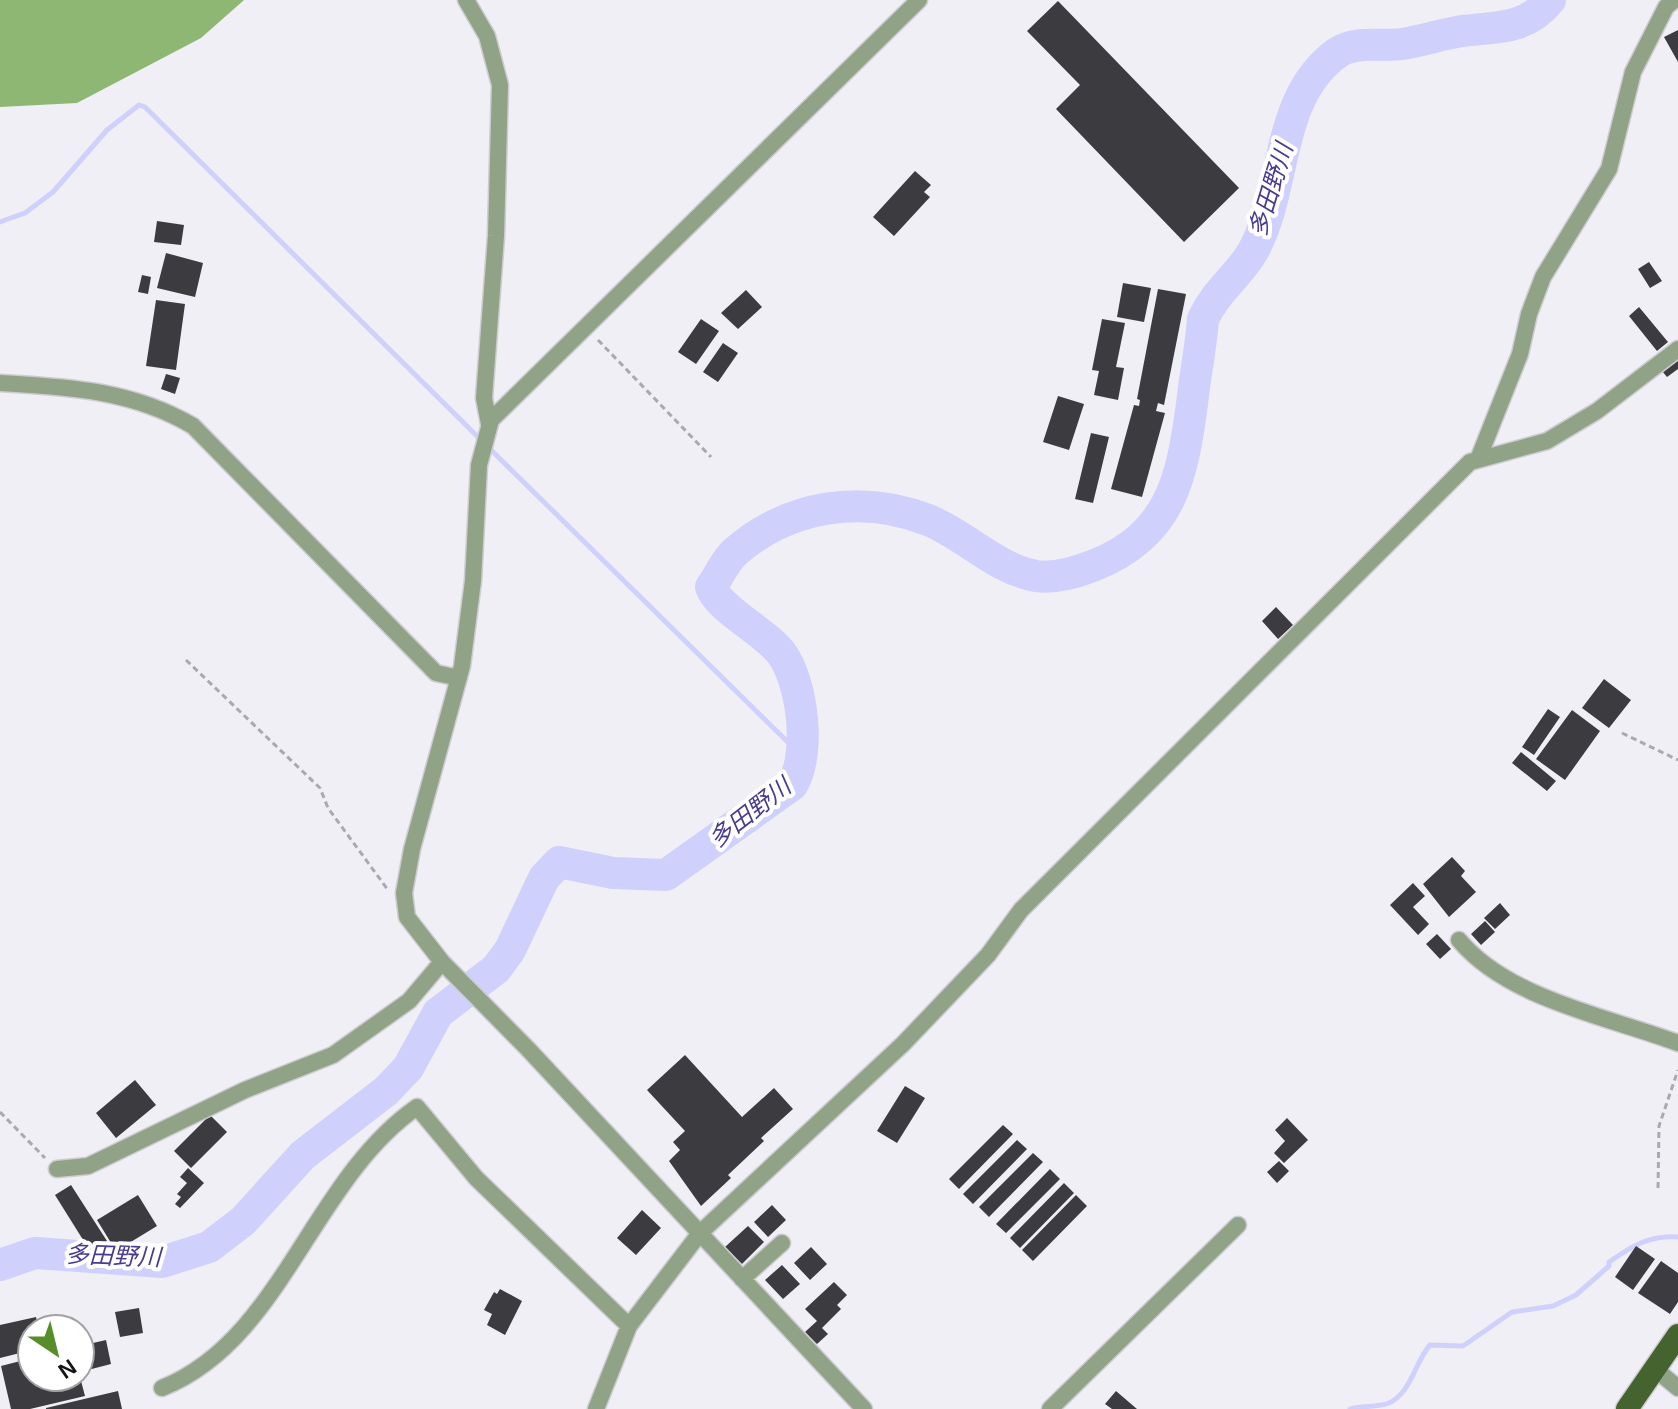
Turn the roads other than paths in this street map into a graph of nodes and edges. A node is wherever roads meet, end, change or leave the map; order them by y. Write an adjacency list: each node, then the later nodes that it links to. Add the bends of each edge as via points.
1 (466, 0): 6 (street, via 487,36 500,85 496,236 484,384)
2 (919, 0): 6 (street)
3 (1674, 0): 7 (street, via 1633,72 1609,169 1543,277 1520,354)
4 (1678, 349): 7 (street, via 1568,430 1523,450)
5 (0, 383): 8 (street, via 97,390 162,410 193,426 436,673)
6 (489, 424): 8 (street, via 479,465 473,581)
7 (1479, 457): 14 (street, via 1418,511 1021,910 988,955 903,1044)
8 (459, 678): 10 (street, via 412,849 405,907 414,929)
9 (1459, 940): 11 (street, via 1481,963 1527,987)
10 (442, 962): 12 (street, via 409,1001 333,1055 245,1090 88,1166); 14 (street)
11 (1678, 1043)
12 (57, 1169)
13 (1238, 1225): 24 (street)
14 (700, 1233): 16 (street); 17 (street)
15 (782, 1243): 16 (street)
16 (742, 1279): 23 (street)
17 (629, 1326): 20 (street, via 476,1178 417,1107 388,1128 345,1178 255,1315 214,1360); 22 (street)
18 (1678, 1335): 19 (main road)
19 (1655, 1369): 21 (street); 25 (main road)
20 (162, 1388)
21 (1678, 1388)
22 (596, 1409)
23 (864, 1409)
24 (1050, 1409)
25 (1627, 1409)

